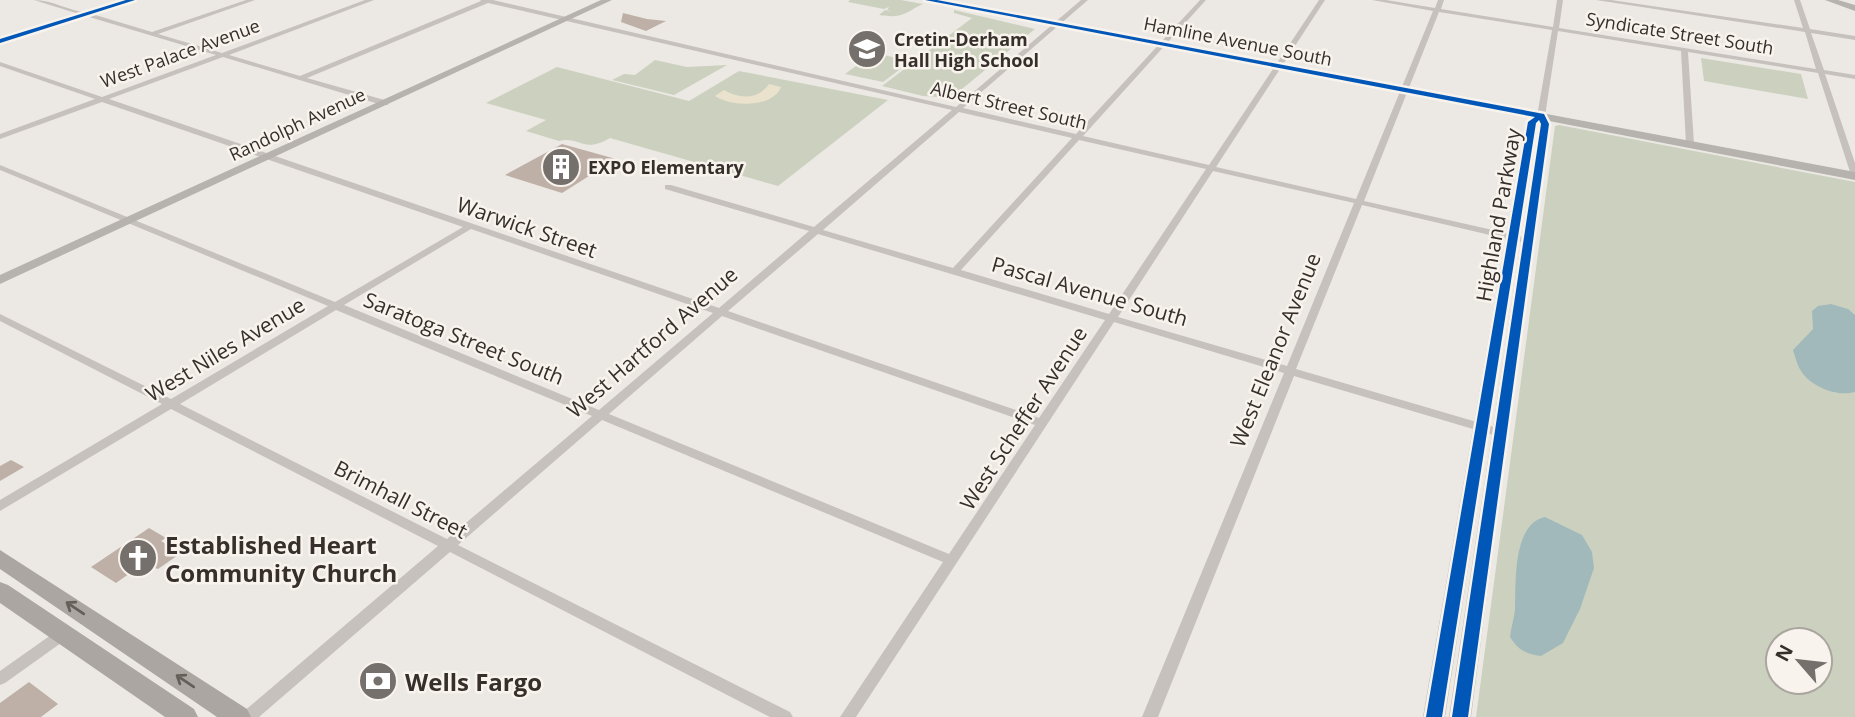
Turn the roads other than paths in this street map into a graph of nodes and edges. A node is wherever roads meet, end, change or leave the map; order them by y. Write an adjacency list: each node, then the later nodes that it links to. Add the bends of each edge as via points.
1 (37, 0): 22 (street)
2 (132, 0): 22 (street)
3 (252, 0): 27 (street)
4 (371, 0): 32 (street, West Palace Avenue)
5 (487, 0): 23 (street, Albert Street South); 37 (street)
6 (608, 0): 23 (street, Randolph Avenue)
7 (928, 0): 19 (street, Hamline Avenue South)
8 (1085, 0): 24 (street, West Hartford Avenue)
9 (1203, 0): 30 (street)
10 (1322, 0): 34 (street, West Scheffer Avenue)
11 (1375, 0): 21 (street, Syndicate Street South)
12 (1441, 0): 21 (street, West Eleanor Avenue)
13 (1560, 0): 25 (street, Highland Parkway)
14 (1599, 0): 26 (street)
15 (1797, 0): 26 (street)
16 (1829, 0): 20 (street)
17 (1850, 0): 18 (street)
18 (1855, 2)
19 (960, 3): 24 (street, Hamline Avenue South)
20 (1855, 8)
21 (1437, 10): 25 (street, Syndicate Street South); 38 (street, West Eleanor Avenue)
22 (86, 14): 27 (street); 29 (street)
23 (567, 19): 40 (street, Randolph Avenue); 41 (street, Albert Street South)
24 (1056, 24): 30 (street, Hamline Avenue South); 41 (street, West Hartford Avenue)
25 (1555, 29): 31 (street, Syndicate Street South); 42 (street, Highland Parkway)
26 (1807, 31): 28 (street); 35 (street)
27 (152, 34): 32 (street)
28 (1855, 38)
29 (0, 41)
30 (1162, 44): 34 (street, Hamline Avenue South); 44 (street)
31 (1684, 49): 35 (street, Syndicate Street South); 45 (street)
32 (221, 55): 37 (street); 39 (street, West Palace Avenue)
33 (0, 64): 39 (street, Warwick Street)
34 (1277, 66): 38 (street, Hamline Avenue South); 48 (street, West Scheffer Avenue)
35 (1821, 72): 36 (street, Syndicate Street South); 49 (street)
36 (1855, 77)
37 (301, 78): 40 (street)
38 (1403, 91): 42 (street, Hamline Avenue South); 51 (street, West Eleanor Avenue)
39 (101, 99): 43 (street, West Palace Avenue); 46 (street, Warwick Street)
40 (385, 103): 46 (street, Randolph Avenue)
41 (956, 109): 44 (street, Albert Street South); 54 (street, West Hartford Avenue)
42 (1541, 116): 45 (street, Hamline Avenue South); 55 (street, Highland Parkway, via 1545,124)
43 (0, 137)
44 (1078, 137): 48 (street, Albert Street South); 56 (street)
45 (1690, 145): 49 (street, Hamline Avenue South)
46 (268, 157): 52 (street, Randolph Avenue); 53 (street, Warwick Street)
47 (0, 167): 52 (street, Saratoga Street South)
48 (1211, 168): 51 (street, Albert Street South); 61 (street, West Scheffer Avenue)
49 (1855, 176)
50 (668, 187): 54 (street, Pascal Avenue South)
51 (1358, 202): 55 (street, Albert Street South); 62 (street, West Eleanor Avenue)
52 (129, 220): 57 (street, Randolph Avenue); 58 (street, Saratoga Street South)
53 (470, 226): 58 (street, West Niles Avenue); 59 (street, Warwick Street)
54 (815, 230): 56 (street, Pascal Avenue South); 59 (street, West Hartford Avenue)
55 (1520, 239): 66 (street, Highland Parkway); 67 (street, Highland Parkway)
56 (955, 271): 61 (street, Pascal Avenue South)
57 (0, 279)
58 (335, 306): 63 (street, West Niles Avenue); 64 (street, Saratoga Street South)
59 (719, 312): 64 (street, West Hartford Avenue); 65 (street, Warwick Street)
60 (0, 317): 63 (street, Brimhall Street)
61 (1112, 318): 62 (street, Pascal Avenue South); 65 (street, West Scheffer Avenue)
62 (1290, 370): 66 (street, Pascal Avenue South); 80 (street, West Eleanor Avenue)
63 (171, 403): 68 (street, West Niles Avenue); 69 (street, Brimhall Street)
64 (599, 415): 69 (street, West Hartford Avenue); 71 (street, Saratoga Street South)
65 (1042, 423): 71 (street, West Scheffer Avenue)
66 (1482, 427): 67 (street, Pascal Avenue South); 81 (street, Highland Parkway)
67 (1500, 432): 82 (street, Highland Parkway)
68 (0, 506)
69 (448, 545): 77 (street, West Hartford Avenue); 78 (street, Brimhall Street)
70 (0, 558): 76 (main road, one-way to 70)
71 (951, 560): 79 (street, West Scheffer Avenue)
72 (0, 591): 73 (main road)
73 (63, 634): 74 (street); 75 (main road)
74 (0, 679)
75 (185, 717)
76 (238, 717)
77 (248, 717)
78 (785, 717)
79 (848, 717)
80 (1150, 717)
81 (1434, 717)
82 (1460, 717)

